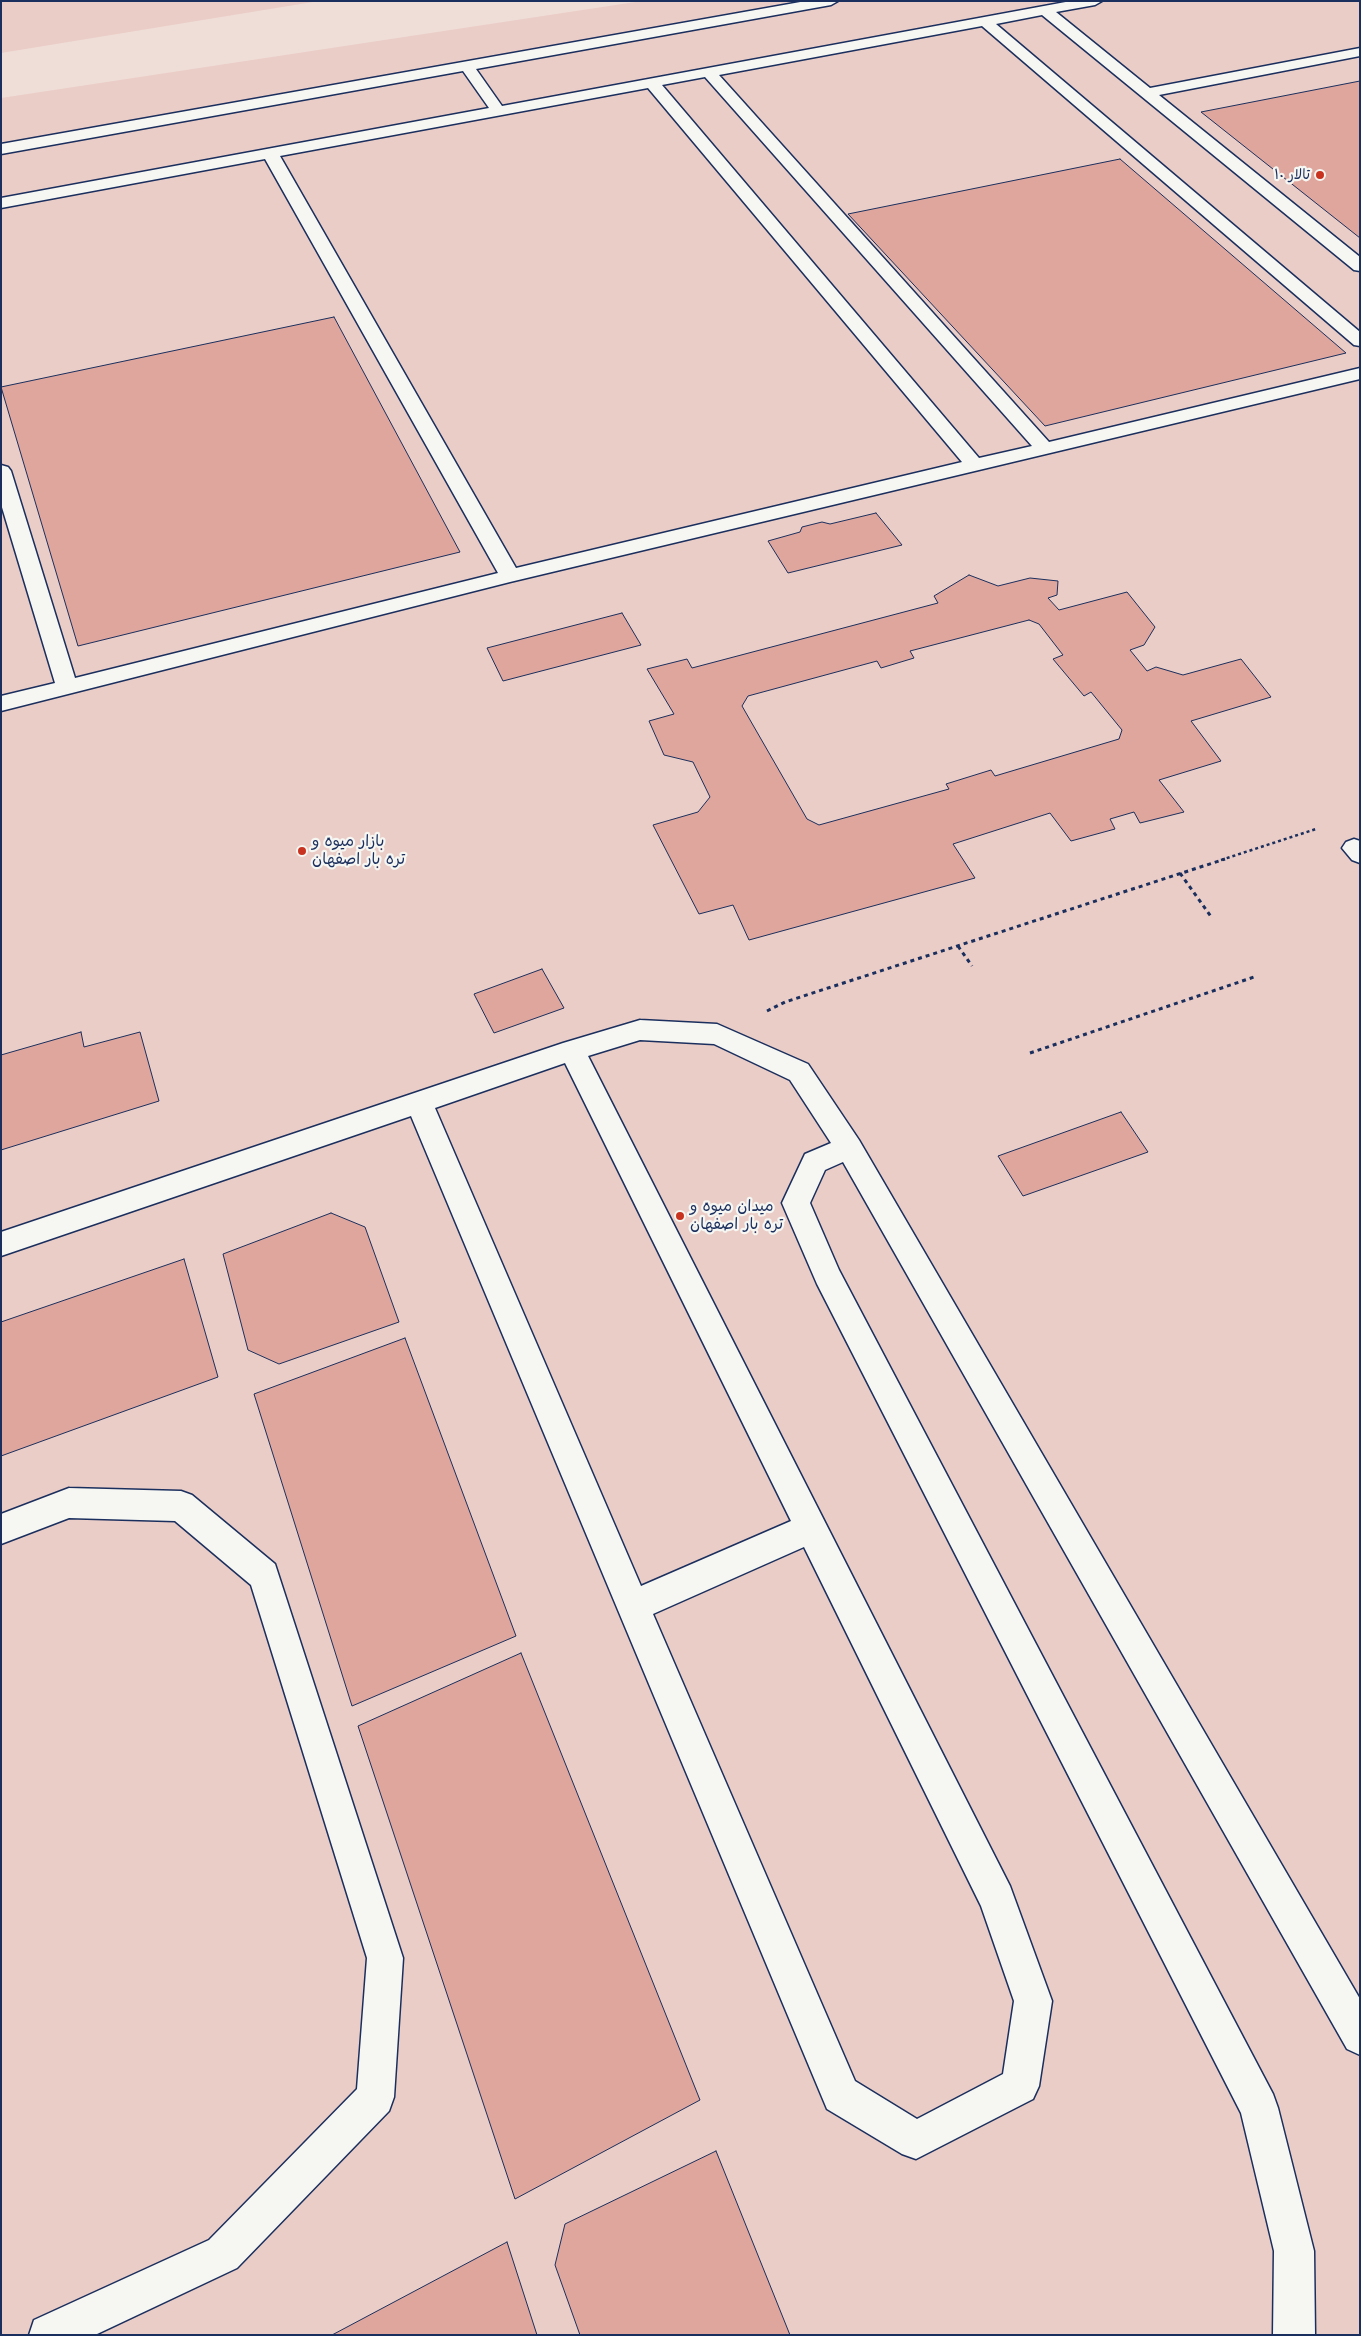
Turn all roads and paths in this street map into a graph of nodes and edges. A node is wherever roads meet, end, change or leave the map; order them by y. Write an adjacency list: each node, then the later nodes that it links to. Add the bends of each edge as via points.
1 (831, 1): 6 (lane)
2 (1096, 1): 3 (lane)
3 (1045, 10): 4 (lane, via 1008,11); 9 (lane)
4 (984, 21): 7 (lane); 15 (lane)
5 (1360, 52): 9 (lane)
6 (467, 66): 10 (lane); 11 (lane)
7 (708, 72): 8 (lane); 17 (lane)
8 (651, 82): 10 (lane); 18 (lane)
9 (1147, 93): 14 (lane)
10 (498, 111): 12 (lane)
11 (1, 149)
12 (270, 153): 13 (lane); 20 (lane)
13 (1, 203)
14 (1360, 266)
15 (1360, 341)
16 (1360, 373): 17 (lane)
17 (1044, 448): 18 (lane)
18 (975, 465): 20 (lane)
19 (1, 471): 21 (lane)
20 (510, 576): 21 (lane)
21 (67, 687): 22 (lane)
22 (1, 704)
23 (1357, 851): 24 (path, via 1332,824)
24 (1180, 873): 25 (path); 26 (path)
25 (1212, 918)
26 (958, 946): 27 (path); 29 (path, via 785,1002)
27 (972, 966)
28 (1257, 976): 31 (path)
29 (717, 1034): 30 (lane, via 640,1030); 33 (lane, via 799,1072)
30 (572, 1050): 32 (lane); 35 (lane)
31 (1030, 1053)
32 (419, 1102): 34 (lane); 37 (lane)
33 (849, 1148): 38 (lane); 40 (lane, via 815,1162 796,1203 827,1274 1260,2108 1294,2251)
34 (1, 1244)
35 (811, 1528): 37 (lane); 37 (lane, via 997,1899 1033,2001 1020,2086 916,2140 841,2095)
36 (1, 1529): 39 (lane, via 69,1503 181,1506 264,1575 385,1958 375,2097 223,2254)
37 (634, 1606)
38 (1360, 2036)
39 (49, 2335)
40 (1294, 2335)

